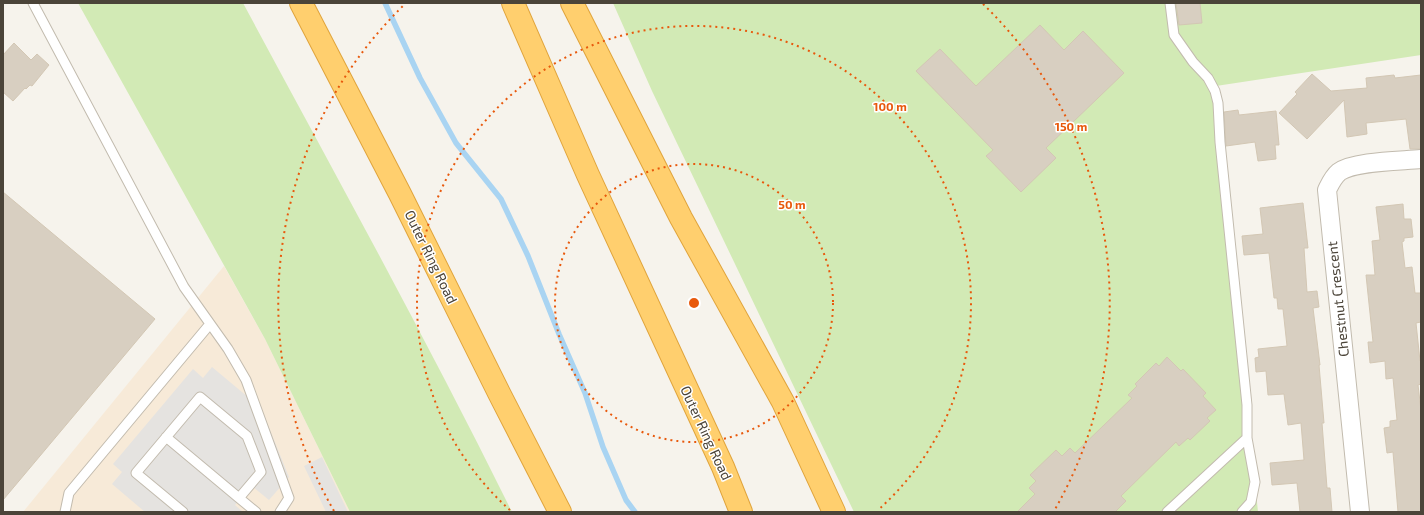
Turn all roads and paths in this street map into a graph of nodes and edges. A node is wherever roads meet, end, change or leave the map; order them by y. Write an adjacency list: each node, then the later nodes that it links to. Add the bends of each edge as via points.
1 (33, 3): 7 (lane, via 167,257)
2 (301, 3): 15 (highway, Outer Ring Road, via 397,187)
3 (513, 3): 16 (highway, Outer Ring Road)
4 (572, 3): 17 (highway, via 681,218 783,402)
5 (1170, 3): 9 (lane, via 1174,35 1208,78 1215,90 1218,103 1247,405)
6 (1421, 159): 20 (street, Chestnut Crescent, via 1349,167 1338,173 1327,190)
7 (210, 324): 11 (lane, via 69,493); 14 (lane, via 246,380 289,498)
8 (166, 437): 10 (lane); 10 (lane, via 200,397 247,436 261,472); 12 (lane, via 136,473)
9 (1247, 438): 18 (lane); 19 (lane, via 1255,482 1251,502)
10 (239, 498): 13 (lane)
11 (65, 512)
12 (183, 512)
13 (256, 512)
14 (280, 512)
15 (560, 512)
16 (741, 512)
17 (834, 512)
18 (1167, 512)
19 (1242, 512)
20 (1360, 512)

